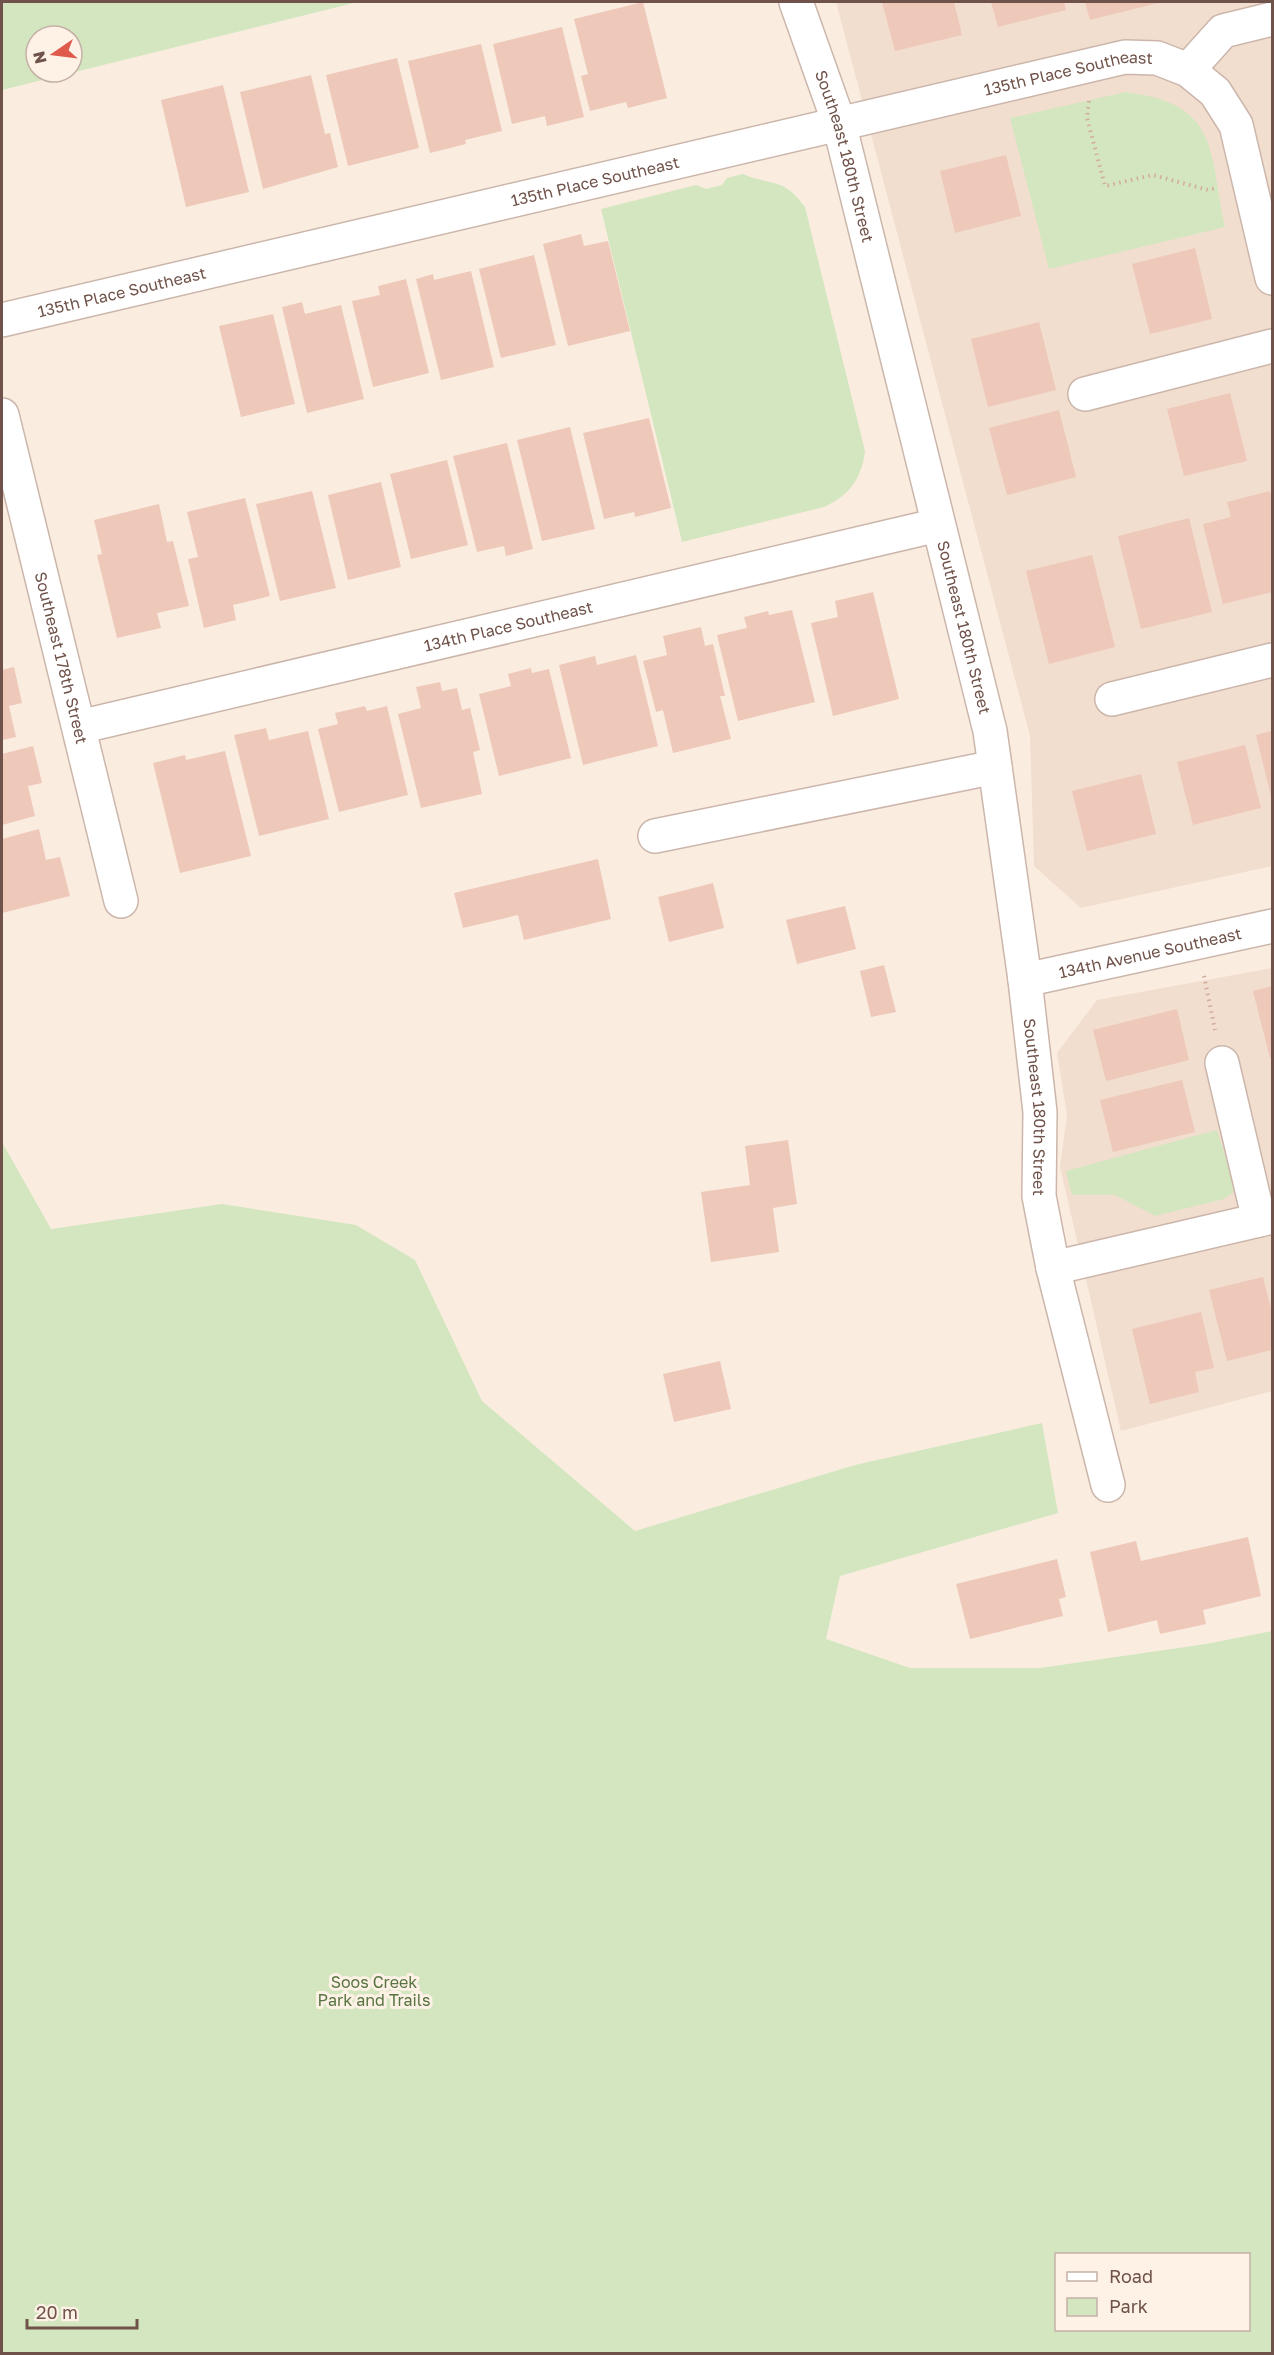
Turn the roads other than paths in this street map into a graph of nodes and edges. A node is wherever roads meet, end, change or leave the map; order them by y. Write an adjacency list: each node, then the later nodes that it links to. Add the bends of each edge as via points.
1 (796, 2): 4 (street, Southeast 180th Street)
2 (1272, 19): 3 (street, via 1223,31)
3 (1188, 70): 4 (street, 135th Place Southeast, via 1157,58 1125,57); 5 (street, 135th Place Southeast, via 1215,92 1236,125)
4 (839, 123): 6 (street, 135th Place Southeast); 10 (street, Southeast 180th Street)
5 (1272, 278)
6 (2, 320)
7 (1272, 346): 8 (street)
8 (1085, 394)
9 (2, 415): 13 (street, Southeast 178th Street)
10 (938, 525): 13 (street, 134th Place Southeast); 14 (street, Southeast 180th Street, via 990,731)
11 (1272, 660): 12 (street)
12 (1112, 699)
13 (79, 727): 16 (street, Southeast 178th Street)
14 (995, 766): 15 (street); 18 (street, Southeast 180th Street)
15 (655, 836)
16 (122, 901)
17 (1272, 926): 18 (street, 134th Avenue Southeast)
18 (1025, 980): 21 (street, Southeast 180th Street, via 1040,1112 1039,1196)
19 (1222, 1063): 20 (street)
20 (1266, 1218): 21 (street)
21 (1053, 1268): 22 (street, Southeast 180th Street)
22 (1108, 1485)

